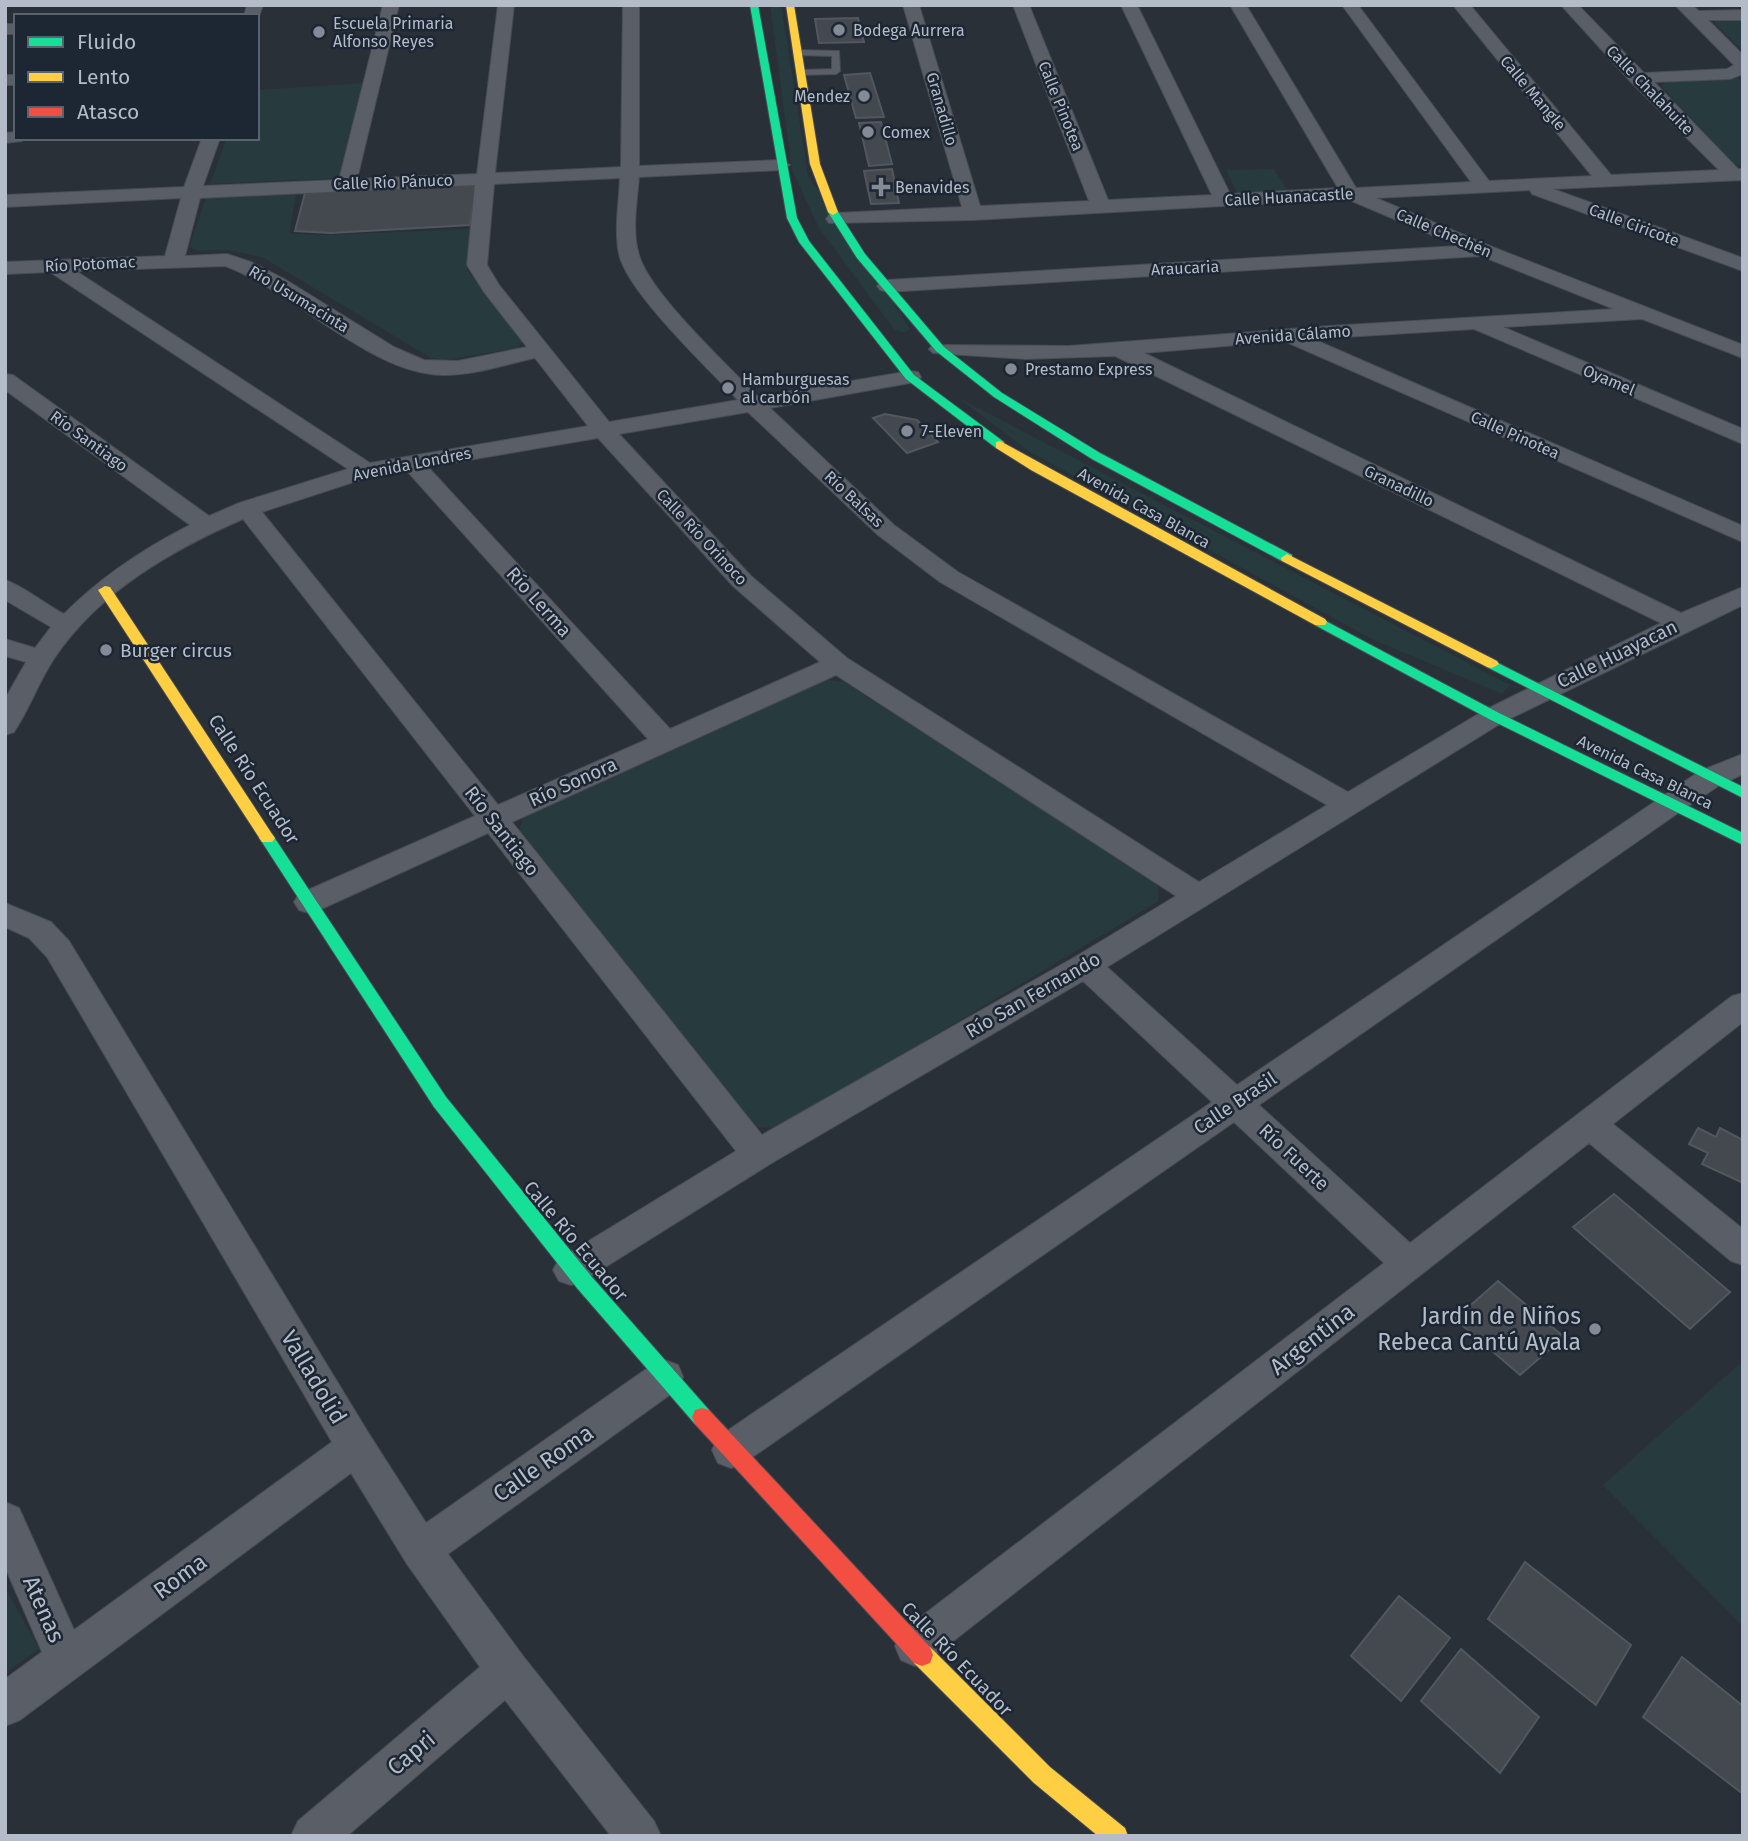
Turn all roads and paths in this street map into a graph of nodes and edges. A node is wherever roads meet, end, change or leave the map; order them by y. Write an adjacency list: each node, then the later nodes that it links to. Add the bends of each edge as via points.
1 (391, 5): 25 (street)
2 (506, 5): 22 (street, Calle Río Orinoco)
3 (631, 5): 21 (street, Río Balsas)
4 (754, 5): 20 (street, Avenida Casa Blanca)
5 (790, 5): 15 (street, Avenida Casa Blanca)
6 (911, 5): 35 (street, Granadillo)
7 (1021, 5): 33 (street, Calle Pinotea)
8 (1129, 5): 30 (street)
9 (1238, 5): 29 (street)
10 (1350, 5): 27 (street)
11 (1461, 5): 24 (street, Calle Mangle)
12 (1569, 5): 18 (street, Calle Chalahuite)
13 (1689, 11): 14 (street); 16 (street)
14 (1743, 15)
15 (798, 53): 17 (street, Avenida Casa Blanca); 17 (lane, via 833,52 838,69)
16 (1743, 67): 18 (street, via 1730,74)
17 (801, 73): 34 (street, Avenida Casa Blanca, via 815,164)
18 (1637, 78): 23 (street, Calle Chalahuite)
19 (210, 140): 28 (street)
20 (781, 165): 21 (street, Calle Río Pánuco); 32 (street, Avenida Casa Blanca)
21 (630, 172): 22 (street, Calle Río Pánuco); 52 (street, Río Balsas, via 626,234 637,273)
22 (486, 178): 25 (street, Calle Río Pánuco); 47 (street, Calle Río Orinoco, via 477,265)
23 (1740, 179): 24 (street, Calle Huanacastle, via 1707,175)
24 (1605, 181): 26 (street, Calle Huanacastle)
25 (347, 184): 28 (street, Calle Río Pánuco)
26 (1526, 185): 27 (street, Calle Huanacastle); 38 (street, Calle Ciricote)
27 (1485, 187): 29 (street, Calle Huanacastle)
28 (192, 191): 31 (street, Calle Río Pánuco); 37 (street)
29 (1351, 194): 30 (street, Calle Huanacastle); 36 (street, Calle Chechén)
30 (1224, 200): 33 (street, Calle Huanacastle)
31 (5, 201)
32 (788, 205): 34 (street, via 808,199); 44 (street, Avenida Casa Blanca, via 804,242)
33 (1101, 207): 35 (street, Calle Huanacastle)
34 (832, 211): 35 (street, Calle Huanacastle); 41 (street, Avenida Casa Blanca, via 846,237)
35 (973, 214)
36 (1483, 250): 41 (street, Araucaria); 42 (street, Calle Chechén)
37 (174, 260): 39 (street, Río Potomac); 47 (street, Río Usumacinta, via 216,259 240,264 416,365 458,367)
38 (1743, 265)
39 (54, 266): 40 (street, Río Potomac); 56 (street)
40 (5, 268)
41 (887, 286): 49 (street, Avenida Casa Blanca)
42 (1646, 313): 43 (street, Avenida Cálamo); 48 (street, Calle Chechén)
43 (1476, 323): 45 (street, Avenida Cálamo); 54 (street, Oyamel)
44 (874, 332): 49 (street, Avenida Casa Blanca); 49 (street)
45 (1287, 335): 46 (street, Avenida Cálamo); 59 (street, Calle Pinotea)
46 (1118, 349): 49 (street, Avenida Cálamo); 63 (street, Granadillo)
47 (542, 350): 53 (street, Calle Río Orinoco)
48 (1743, 352)
49 (921, 357): 51 (street, Avenida Casa Blanca); 51 (street, via 957,387); 52 (street, Avenida Londres); 69 (street, Avenida Casa Blanca, via 986,436 1035,467)
50 (5, 380): 58 (street, Río Santiago)
51 (998, 395): 68 (street, Avenida Casa Blanca, via 1108,463)
52 (753, 404): 53 (street, Avenida Londres); 76 (street, Río Balsas, via 886,530 949,577)
53 (604, 431): 55 (street, Avenida Londres); 67 (street, Calle Río Orinoco, via 742,581)
54 (1743, 437)
55 (412, 463): 56 (street, Avenida Londres); 71 (street, Río Lerma)
56 (366, 471): 57 (street, Avenida Londres)
57 (247, 508): 58 (street, Avenida Londres); 77 (street, Río Santiago)
58 (208, 527): 61 (street, Avenida Londres, via 164,549)
59 (1743, 535)
60 (5, 588): 64 (street)
61 (105, 590): 64 (street, Avenida Londres); 80 (street, Calle Río Ecuador)
62 (1743, 595): 63 (street, Calle Huayacan)
63 (1681, 622): 68 (street, Calle Huayacan)
64 (66, 625): 66 (street, Avenida Londres)
65 (5, 646): 66 (street)
66 (40, 658): 70 (street, Avenida Londres)
67 (838, 664): 71 (street, Río Sonora); 79 (street, Calle Río Orinoco)
68 (1544, 691): 69 (street, Calle Huayacan); 73 (street, Avenida Casa Blanca)
69 (1493, 716): 75 (street, Avenida Casa Blanca); 76 (street, Río San Fernando)
70 (5, 726)
71 (665, 740): 77 (street, Río Sonora)
72 (1743, 762): 73 (street, Calle Brasil)
73 (1710, 778): 74 (street, Avenida Casa Blanca); 75 (street, Calle Brasil)
74 (1743, 793)
75 (1671, 804): 78 (street, Avenida Casa Blanca); 84 (street, Calle Brasil)
76 (1349, 805): 79 (street, Río San Fernando)
77 (492, 819): 80 (street, Río Sonora); 86 (street, Río Santiago)
78 (1743, 840)
79 (1199, 896): 82 (street, Río San Fernando)
80 (310, 902): 89 (street, Calle Río Ecuador, via 440,1102)
81 (5, 914): 91 (street, Valladolid, via 40,930 58,949)
82 (1086, 965): 84 (street, Río Fuerte); 86 (street, Río San Fernando)
83 (1743, 1006): 85 (street, Argentina)
84 (1235, 1103): 88 (street, Río Fuerte); 92 (street, Calle Brasil)
85 (1589, 1124): 87 (street); 88 (street, Argentina)
86 (758, 1154): 89 (street, Río San Fernando)
87 (1743, 1250)
88 (1409, 1264): 95 (street, Argentina)
89 (571, 1270): 90 (street, Calle Río Ecuador)
90 (665, 1377): 92 (street, Calle Río Ecuador); 94 (street, Calle Roma)
91 (356, 1447): 94 (street, Valladolid); 96 (street, Roma)
92 (731, 1450): 95 (street, Calle Río Ecuador)
93 (5, 1521): 96 (street, Atenas)
94 (421, 1550): 97 (street, Valladolid)
95 (915, 1646): 101 (street, Calle Río Ecuador, via 1026,1759)
96 (66, 1659): 98 (street, Roma)
97 (508, 1671): 99 (street, Capri); 100 (street, Valladolid)
98 (5, 1704)
99 (313, 1836)
100 (639, 1836)
101 (1117, 1836)

